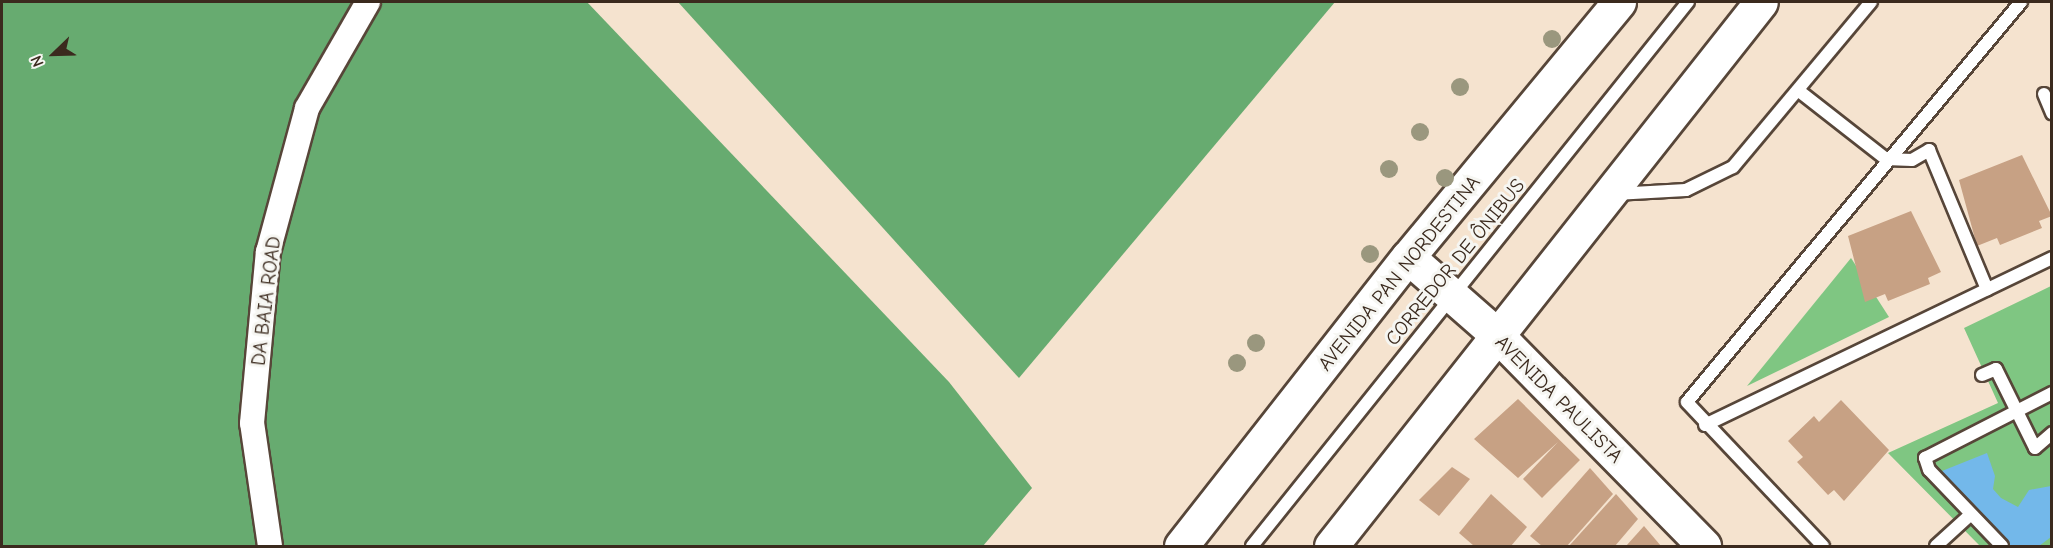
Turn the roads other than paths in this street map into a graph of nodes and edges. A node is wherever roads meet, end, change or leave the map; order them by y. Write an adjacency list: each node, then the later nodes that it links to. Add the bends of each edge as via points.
1 (368, 2): 23 (street, DA BAIA ROAD, via 307,108 268,252 252,423)
2 (1619, 2): 12 (main road, AVENIDA PAN NORDESTINA)
3 (1688, 2): 15 (lane, CORREDOR DE ÔNIBUS)
4 (1761, 2): 11 (main road)
5 (1871, 2): 7 (lane)
6 (2021, 2): 10 (lane)
7 (1799, 92): 10 (lane); 11 (lane, via 1733,167 1708,183 1686,190)
8 (2044, 94): 9 (lane)
9 (2052, 113)
10 (1886, 159): 14 (lane, via 1912,160 1929,150); 20 (lane, via 1687,402)
11 (1607, 194): 16 (main road)
12 (1408, 257): 15 (main road, AVENIDA PAULISTA); 24 (main road, AVENIDA PAN NORDESTINA)
13 (2052, 258): 14 (lane)
14 (1987, 289): 20 (lane)
15 (1450, 297): 16 (main road, AVENIDA PAULISTA); 25 (lane, CORREDOR DE ÔNIBUS)
16 (1496, 334): 26 (main road); 27 (main road, AVENIDA PAULISTA)
17 (1982, 375): 19 (lane, via 1995,369)
18 (2052, 393): 19 (lane)
19 (2015, 411): 21 (lane, via 2035,448); 22 (lane, via 1925,458 1929,470)
20 (1705, 425): 28 (lane)
21 (2052, 433)
22 (1971, 514): 29 (lane); 30 (lane)
23 (270, 546)
24 (1182, 546)
25 (1252, 546)
26 (1331, 546)
27 (1704, 546)
28 (1823, 546)
29 (1936, 546)
30 (2002, 546)

